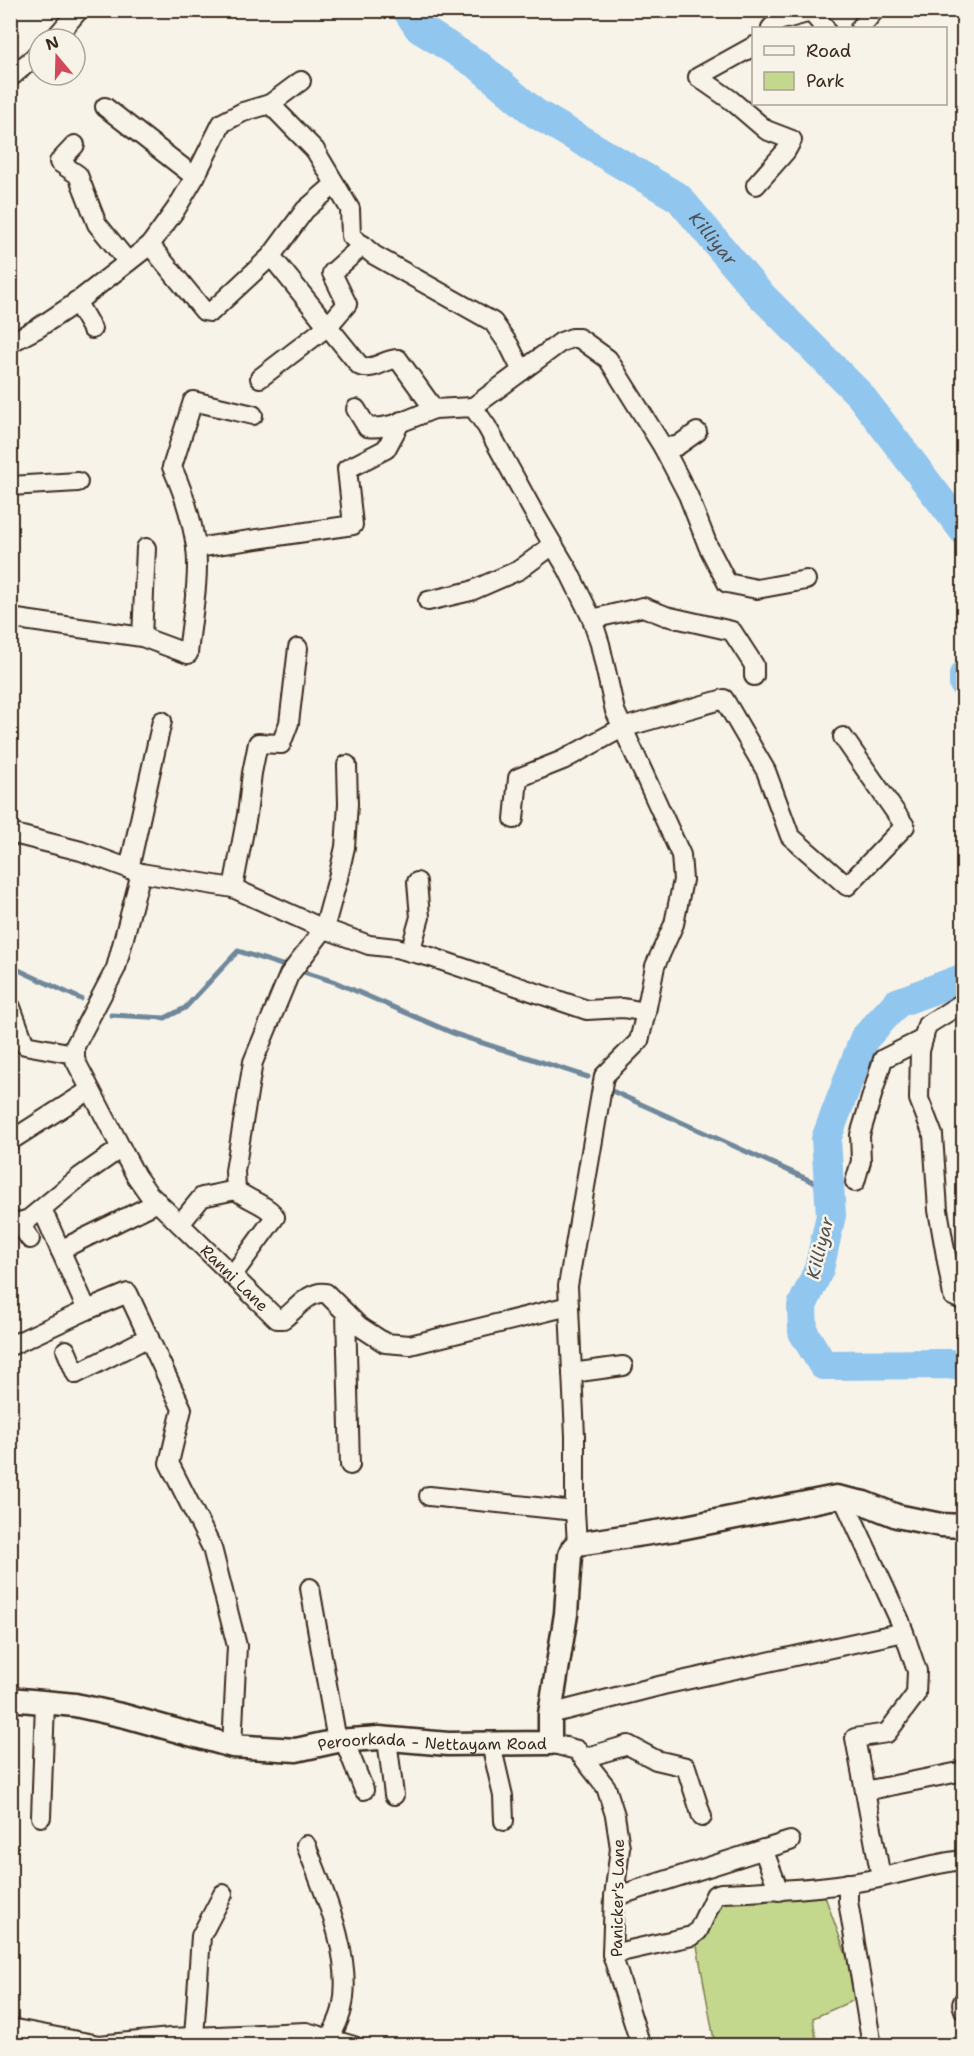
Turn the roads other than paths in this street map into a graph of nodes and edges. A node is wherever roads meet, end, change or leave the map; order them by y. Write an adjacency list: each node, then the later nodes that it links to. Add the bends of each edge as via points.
1 (79, 10): 3 (street)
2 (875, 10): 6 (street)
3 (64, 27)
4 (772, 27): 5 (street, via 778,21 811,12)
5 (824, 27)
6 (861, 27)
7 (752, 47): 16 (street, via 698,77 766,130 792,140)
8 (27, 63): 9 (street)
9 (10, 78)
10 (302, 81): 11 (street)
11 (270, 104): 14 (street, via 222,123); 15 (street, via 315,150)
12 (105, 107): 14 (street)
13 (75, 145): 20 (street, via 59,162 78,175 97,224)
14 (195, 177): 17 (street)
15 (335, 184): 18 (street, via 350,209 351,236); 19 (street, via 305,210)
16 (756, 185)
17 (150, 245): 19 (street, via 204,311 211,312); 20 (street)
18 (363, 245): 22 (street, via 332,273 347,304); 25 (street, via 493,322)
19 (271, 256): 22 (street)
20 (128, 262): 21 (street)
21 (76, 302): 23 (street); 24 (street)
22 (328, 326): 26 (street); 29 (street, via 360,366 372,368 398,359)
23 (92, 328)
24 (10, 344)
25 (522, 371): 27 (street); 33 (street, via 561,342 582,339 608,359)
26 (260, 378)
27 (473, 407): 29 (street); 36 (street)
28 (356, 409): 31 (street, via 367,427 382,428)
29 (434, 409): 31 (street)
30 (253, 415): 38 (street, via 193,401 172,467 181,485)
31 (401, 421): 38 (street, via 386,449 347,469 353,525)
32 (697, 432): 33 (street, via 677,446)
33 (663, 447): 39 (street, via 727,582 757,589)
34 (78, 482): 35 (street)
35 (10, 486)
36 (553, 545): 40 (street, via 519,570 471,591); 42 (street)
37 (146, 548): 43 (street)
38 (196, 548): 43 (street, via 188,654)
39 (807, 580)
40 (428, 601)
41 (10, 618): 43 (street)
42 (592, 619): 45 (street, via 643,607 732,631 754,664); 47 (street)
43 (142, 637)
44 (298, 648): 54 (street, via 289,723 281,744 258,743)
45 (754, 676)
46 (162, 722): 52 (street)
47 (622, 728): 48 (street, via 724,699 766,771 790,836 848,886 904,826); 50 (street, via 564,760 518,778); 59 (street, via 681,855 683,880 674,924 655,966)
48 (843, 737)
49 (347, 765): 55 (street, via 345,847)
50 (514, 819)
51 (10, 833): 52 (street, via 81,851)
52 (135, 871): 54 (street); 62 (street, via 116,968)
53 (417, 882): 56 (street, via 420,917)
54 (233, 888): 55 (street)
55 (324, 929): 56 (street, via 369,945); 67 (street, via 289,975 253,1062 235,1171)
56 (410, 952): 59 (street, via 587,1010 623,1008)
57 (963, 1002): 60 (street, via 927,1025)
58 (11, 1007): 61 (street)
59 (646, 1012): 76 (street, via 639,1041 604,1076 568,1286)
60 (923, 1039): 66 (street, via 883,1059 860,1135 861,1161); 75 (street, via 919,1099 933,1135 938,1210 953,1296)
61 (18, 1048): 62 (street)
62 (74, 1054): 63 (street, Ranni Lane)
63 (90, 1090): 64 (street); 65 (street, Ranni Lane)
64 (10, 1141)
65 (121, 1148): 68 (street, Ranni Lane, via 136,1176); 69 (street)
66 (855, 1182)
67 (236, 1190): 71 (street, via 202,1197); 74 (street, via 275,1217)
68 (158, 1202): 71 (street, Ranni Lane); 73 (street)
69 (42, 1209): 70 (street); 73 (street)
70 (15, 1224): 72 (street)
71 (180, 1224): 74 (street, Ranni Lane)
72 (30, 1239)
73 (60, 1250): 77 (street)
74 (232, 1276): 78 (street, Ranni Lane, via 277,1319 284,1319 316,1293 326,1293)
75 (963, 1301)
76 (569, 1306): 78 (street, Ranni Lane, via 410,1345 385,1343); 83 (street)
77 (87, 1310): 79 (street, via 128,1293); 80 (street)
78 (346, 1313): 84 (street)
79 (148, 1337): 81 (street, via 75,1374); 99 (street, via 182,1409 169,1463 212,1548 237,1646)
80 (10, 1346)
81 (66, 1350)
82 (623, 1366): 83 (street)
83 (572, 1373): 87 (street)
84 (350, 1465)
85 (429, 1496): 87 (street)
86 (843, 1498): 88 (street, via 897,1516); 89 (street); 91 (street)
87 (575, 1511): 89 (street)
88 (963, 1526)
89 (577, 1544): 94 (street, Peroorkada - Nettayam Road, via 570,1555 566,1614)
90 (310, 1588): 96 (street)
91 (904, 1632): 94 (street); 103 (street, via 917,1671 916,1694 887,1733 855,1738)
92 (10, 1699): 93 (street, Peroorkada - Nettayam Road)
93 (45, 1703): 99 (street, Peroorkada - Nettayam Road, via 125,1716); 105 (street)
94 (550, 1714): 97 (street, Peroorkada - Nettayam Road)
95 (387, 1739): 96 (street, Peroorkada - Nettayam Road); 98 (street, Peroorkada - Nettayam Road); 104 (street)
96 (341, 1741): 99 (street, Peroorkada - Nettayam Road, via 296,1750); 102 (street)
97 (550, 1743): 98 (street, Peroorkada - Nettayam Road); 100 (street, Panicker's Lane, via 577,1750)
98 (491, 1744): 107 (street, via 503,1796)
99 (232, 1746)
100 (584, 1758): 106 (street, via 628,1745 656,1760 687,1767); 116 (street, Panicker's Lane, via 606,1786 615,1815 620,1848)
101 (963, 1771): 103 (street)
102 (363, 1790)
103 (865, 1791): 112 (street)
104 (394, 1795)
105 (41, 1817)
106 (702, 1817)
107 (504, 1821)
108 (790, 1840): 110 (street)
109 (306, 1845): 122 (street, via 334,1920 344,1971 342,2009)
110 (763, 1849): 114 (street); 116 (street)
111 (963, 1860): 112 (street)
112 (880, 1877): 113 (street)
113 (848, 1883): 114 (street); 127 (street)
114 (779, 1891): 117 (street, via 715,1895 692,1936)
115 (222, 1894): 121 (street, via 201,1936)
116 (614, 1897): 117 (street, Panicker's Lane)
117 (612, 1954): 126 (street, Panicker's Lane)
118 (963, 2000): 119 (street)
119 (963, 2010)
120 (10, 2028): 123 (street)
121 (194, 2037): 122 (street, via 306,2032); 124 (street)
122 (330, 2039): 125 (street)
123 (55, 2041): 124 (street, via 99,2045)
124 (170, 2042)
125 (354, 2046)
126 (641, 2046)
127 (872, 2046)

